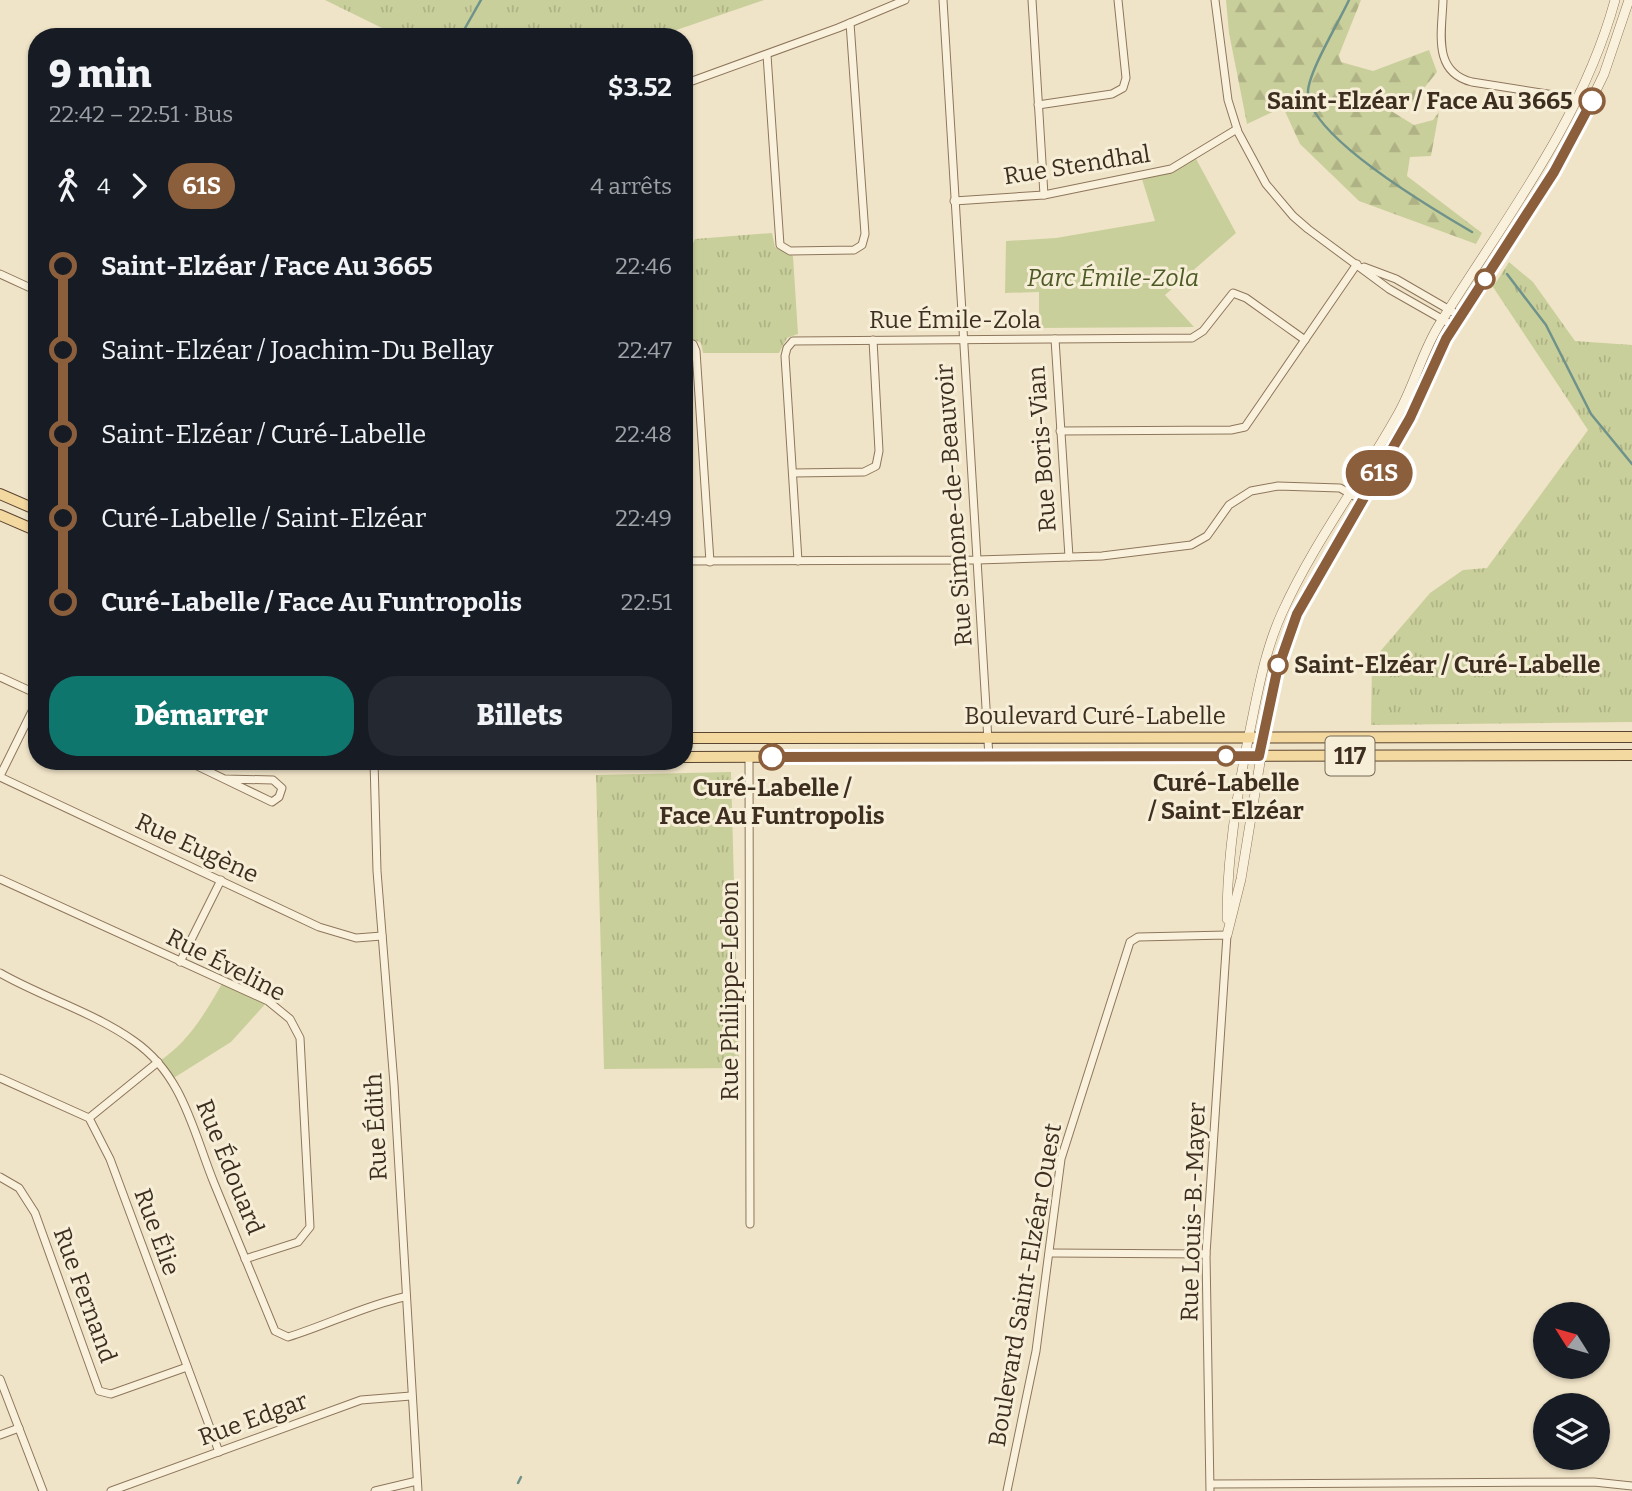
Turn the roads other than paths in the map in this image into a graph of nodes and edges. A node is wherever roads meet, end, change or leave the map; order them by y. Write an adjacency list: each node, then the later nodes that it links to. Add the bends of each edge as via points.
1 (905, 0): 9 (street)
2 (943, 0): 17 (street, Rue Simone-de-Beauvoir)
3 (1032, 0): 14 (street)
4 (1118, 0): 14 (street, via 1126,78 1123,88 1112,94)
5 (1215, 0): 15 (street, via 1228,100)
6 (1443, 0): 12 (street, via 1441,53 1454,74 1468,81)
7 (1615, 0): 12 (street)
8 (1629, 0): 13 (street)
9 (850, 23): 10 (street); 10 (street, via 865,234 862,245 854,250 790,251 780,245)
10 (767, 55): 11 (street)
11 (693, 81)
12 (1577, 100): 13 (street); 21 (street, via 1539,169)
13 (1592, 101): 22 (street, via 1554,172)
14 (1038, 105): 16 (street)
15 (1237, 129): 16 (street, Rue Stendhal, via 1171,169); 18 (street, via 1276,198 1301,223)
16 (1044, 195): 17 (street, Rue Stendhal)
17 (954, 201): 27 (street, Rue Simone-de-Beauvoir)
18 (1357, 264): 21 (street, via 1396,279); 23 (street, via 1389,289); 28 (street)
19 (0, 274): 20 (street)
20 (28, 287)
21 (1449, 309): 22 (street); 23 (street)
22 (1460, 316): 24 (street)
23 (1443, 319): 24 (street); 33 (street, via 1401,408)
24 (1454, 326): 34 (street)
25 (1055, 339): 27 (street, Rue Émile-Zola); 28 (street, Rue Émile-Zola, via 1192,338 1233,293); 30 (street, Rue Boris-Vian)
26 (873, 340): 27 (street, Rue Émile-Zola); 31 (street, via 876,466 863,472); 31 (street, Rue Émile-Zola, via 797,340 789,344 785,356)
27 (963, 340): 41 (street, Rue Simone-de-Beauvoir)
28 (1305, 340): 30 (street, via 1242,429)
29 (693, 344): 42 (street)
30 (1060, 431): 38 (street, Rue Boris-Vian)
31 (793, 473): 40 (street, Rue Émile-Zola)
32 (0, 494): 35 (main road)
33 (1351, 494): 34 (street); 38 (street, via 1340,488 1278,486 1251,491 1229,505 1207,536 1191,545); 47 (street, via 1278,621)
34 (1363, 501): 48 (street, via 1294,621)
35 (28, 506)
36 (0, 515): 37 (main road)
37 (28, 527)
38 (1069, 557): 41 (street)
39 (693, 561): 42 (street)
40 (798, 561): 41 (street); 42 (street)
41 (977, 561): 46 (street, Rue Simone-de-Beauvoir)
42 (710, 562)
43 (0, 677): 44 (street)
44 (28, 690)
45 (28, 719): 59 (street)
46 (988, 737): 47 (main road, Boulevard Curé-Labelle / 117); 50 (main road, Boulevard Curé-Labelle / 117); 56 (street, Rue Simone-de-Beauvoir)
47 (1248, 737): 48 (main road, Boulevard Curé-Labelle / 117); 52 (street)
48 (1262, 737): 49 (main road, Boulevard Curé-Labelle / 117); 53 (street)
49 (1632, 737)
50 (693, 738)
51 (1632, 755): 53 (main road, Boulevard Curé-Labelle / 117)
52 (1245, 756): 53 (main road, Boulevard Curé-Labelle / 117); 56 (main road, Boulevard Curé-Labelle / 117); 63 (street, Rue Louis-B.-Mayer, via 1227,880)
53 (1259, 756): 63 (street, Rue Louis-B.-Mayer, via 1241,879)
54 (693, 757): 55 (main road, Boulevard Curé-Labelle / 117)
55 (749, 757): 56 (main road, Boulevard Curé-Labelle / 117); 71 (street, Rue Philippe-Lebon)
56 (989, 757)
57 (211, 770): 60 (street)
58 (374, 770): 64 (street, Rue Édith)
59 (0, 776): 62 (street, Rue Eugène)
60 (225, 779): 60 (street, via 272,802 282,788 273,780)
61 (0, 879): 65 (street, Rue Éveline)
62 (221, 880): 64 (street, Rue Eugène, via 319,927 356,938); 65 (street)
63 (1227, 935): 72 (street, Boulevard Saint-Elzéar Ouest, via 1132,939 1065,1142); 73 (street, Rue Louis-B.-Mayer)
64 (382, 936): 75 (street, Rue Édith)
65 (180, 962): 74 (street, Rue Éveline, via 268,1002 290,1019 300,1038 310,1227 298,1242)
66 (0, 973): 67 (street, Rue Édouard, via 84,1012 135,1041)
67 (158, 1062): 69 (street); 74 (street, Rue Édouard, via 173,1079 188,1110)
68 (0, 1078): 69 (street)
69 (89, 1118): 76 (street, Rue Élie, via 110,1159)
70 (0, 1177): 76 (street, Rue Fernand, via 19,1188 35,1213 99,1391 111,1394)
71 (750, 1224)
72 (1050, 1253): 73 (street); 89 (street, Boulevard Saint-Elzéar Ouest, via 1036,1351)
73 (1206, 1254): 84 (street, Rue Louis-B.-Mayer)
74 (245, 1259): 75 (street, Rue Édouard, via 280,1336 330,1325)
75 (404, 1297): 78 (street, Rue Édith)
76 (187, 1367): 81 (street, Rue Élie)
77 (0, 1378): 79 (street)
78 (411, 1396): 81 (street, Rue Edgar, via 361,1400); 82 (street, Rue Édith)
79 (19, 1428): 80 (street); 85 (street)
80 (0, 1435)
81 (219, 1452): 86 (street, Rue Edgar)
82 (417, 1482): 87 (street); 88 (street, Rue Édith)
83 (1632, 1486): 84 (street, via 1603,1482)
84 (1210, 1487)
85 (43, 1491)
86 (111, 1491)
87 (375, 1491)
88 (418, 1491)
89 (1007, 1491)

